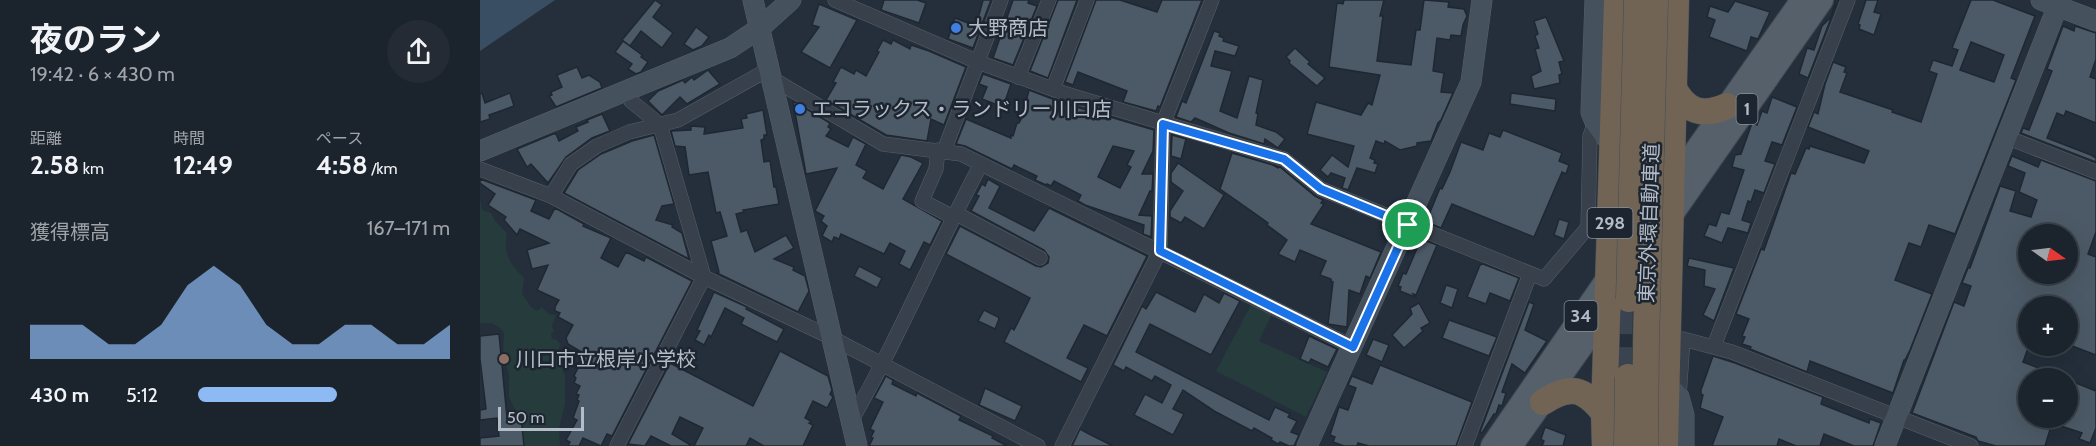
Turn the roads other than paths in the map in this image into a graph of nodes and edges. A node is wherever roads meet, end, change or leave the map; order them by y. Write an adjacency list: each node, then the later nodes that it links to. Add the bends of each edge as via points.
1 (753, 0): 20 (street)
2 (791, 0): 20 (street)
3 (835, 0): 21 (street)
4 (1001, 0): 21 (street)
5 (1049, 0): 23 (street)
6 (1087, 0): 24 (street)
7 (1212, 0): 31 (street)
8 (1482, 0): 43 (street, via 1471,82)
9 (1595, 0): 29 (street, via 1591,111)
10 (1617, 0): 33 (highway, 298)
11 (1625, 0): 28 (highway)
12 (1636, 0): 71 (highway, 東京外環自動車道, bridge)
13 (1655, 0): 72 (highway, 東京外環自動車道, bridge)
14 (1802, 0): 27 (main road, 1)
15 (1822, 0): 42 (main road, 1)
16 (1848, 0): 52 (street)
17 (2053, 2): 19 (street); 32 (street)
18 (1676, 5): 25 (highway)
19 (2096, 21)
20 (760, 28): 22 (street); 34 (street, via 730,48)
21 (978, 62): 23 (street); 35 (street)
22 (770, 73): 30 (street, via 678,120); 35 (street, via 883,144); 50 (street)
23 (1018, 77): 24 (street)
24 (1053, 89): 31 (street)
25 (1669, 91): 27 (highway, via 1696,110 1715,111); 39 (highway)
26 (631, 101): 30 (street)
27 (1727, 106): 39 (main road, 1)
28 (1623, 113)
29 (1595, 122): 33 (street); 46 (street, via 1590,136 1588,227)
30 (660, 124): 40 (street, via 597,146 571,164); 47 (street)
31 (1163, 124): 43 (street, via 1284,159 1321,189); 44 (street)
32 (2006, 137): 38 (street); 59 (street)
33 (1613, 147): 48 (highway, 298)
34 (480, 151)
35 (941, 151): 36 (street, via 961,154); 41 (street, via 922,201)
36 (981, 164): 41 (street); 44 (street)
37 (480, 169): 40 (street)
38 (2096, 172)
39 (1670, 186): 42 (highway); 48 (main road, 34)
40 (551, 196): 47 (street)
41 (954, 215): 45 (street); 54 (street)
42 (1670, 217): 49 (main road, 34); 56 (highway)
43 (1408, 225): 46 (street); 53 (street)
44 (1160, 251): 53 (street); 64 (street)
45 (1040, 258)
46 (1537, 276): 66 (street)
47 (704, 277): 50 (street); 61 (street)
48 (1608, 278): 49 (highway, 298); 67 (main road, 34)
49 (1607, 311): 57 (main road, 34); 58 (highway, 298)
50 (830, 337): 54 (street); 60 (street)
51 (1657, 341): 73 (highway)
52 (1714, 346): 56 (street, via 1683,339); 59 (street)
53 (1353, 347): 65 (street)
54 (881, 364): 60 (street); 63 (street)
55 (1619, 373): 70 (highway)
56 (1672, 390): 74 (highway); 75 (street, via 1684,415)
57 (1543, 402): 58 (highway, via 1556,393 1575,391 1595,401); 68 (main road, 34)
58 (1604, 413): 69 (highway, 298)
59 (1897, 416): 76 (street); 77 (street)
60 (851, 421): 62 (street)
61 (617, 446)
62 (857, 446)
63 (1038, 446)
64 (1062, 446)
65 (1307, 446)
66 (1465, 446)
67 (1492, 446)
68 (1511, 446)
69 (1605, 446)
70 (1617, 446)
71 (1627, 446)
72 (1645, 446)
73 (1656, 446)
74 (1665, 446)
75 (1684, 446)
76 (1885, 446)
77 (1971, 446)

